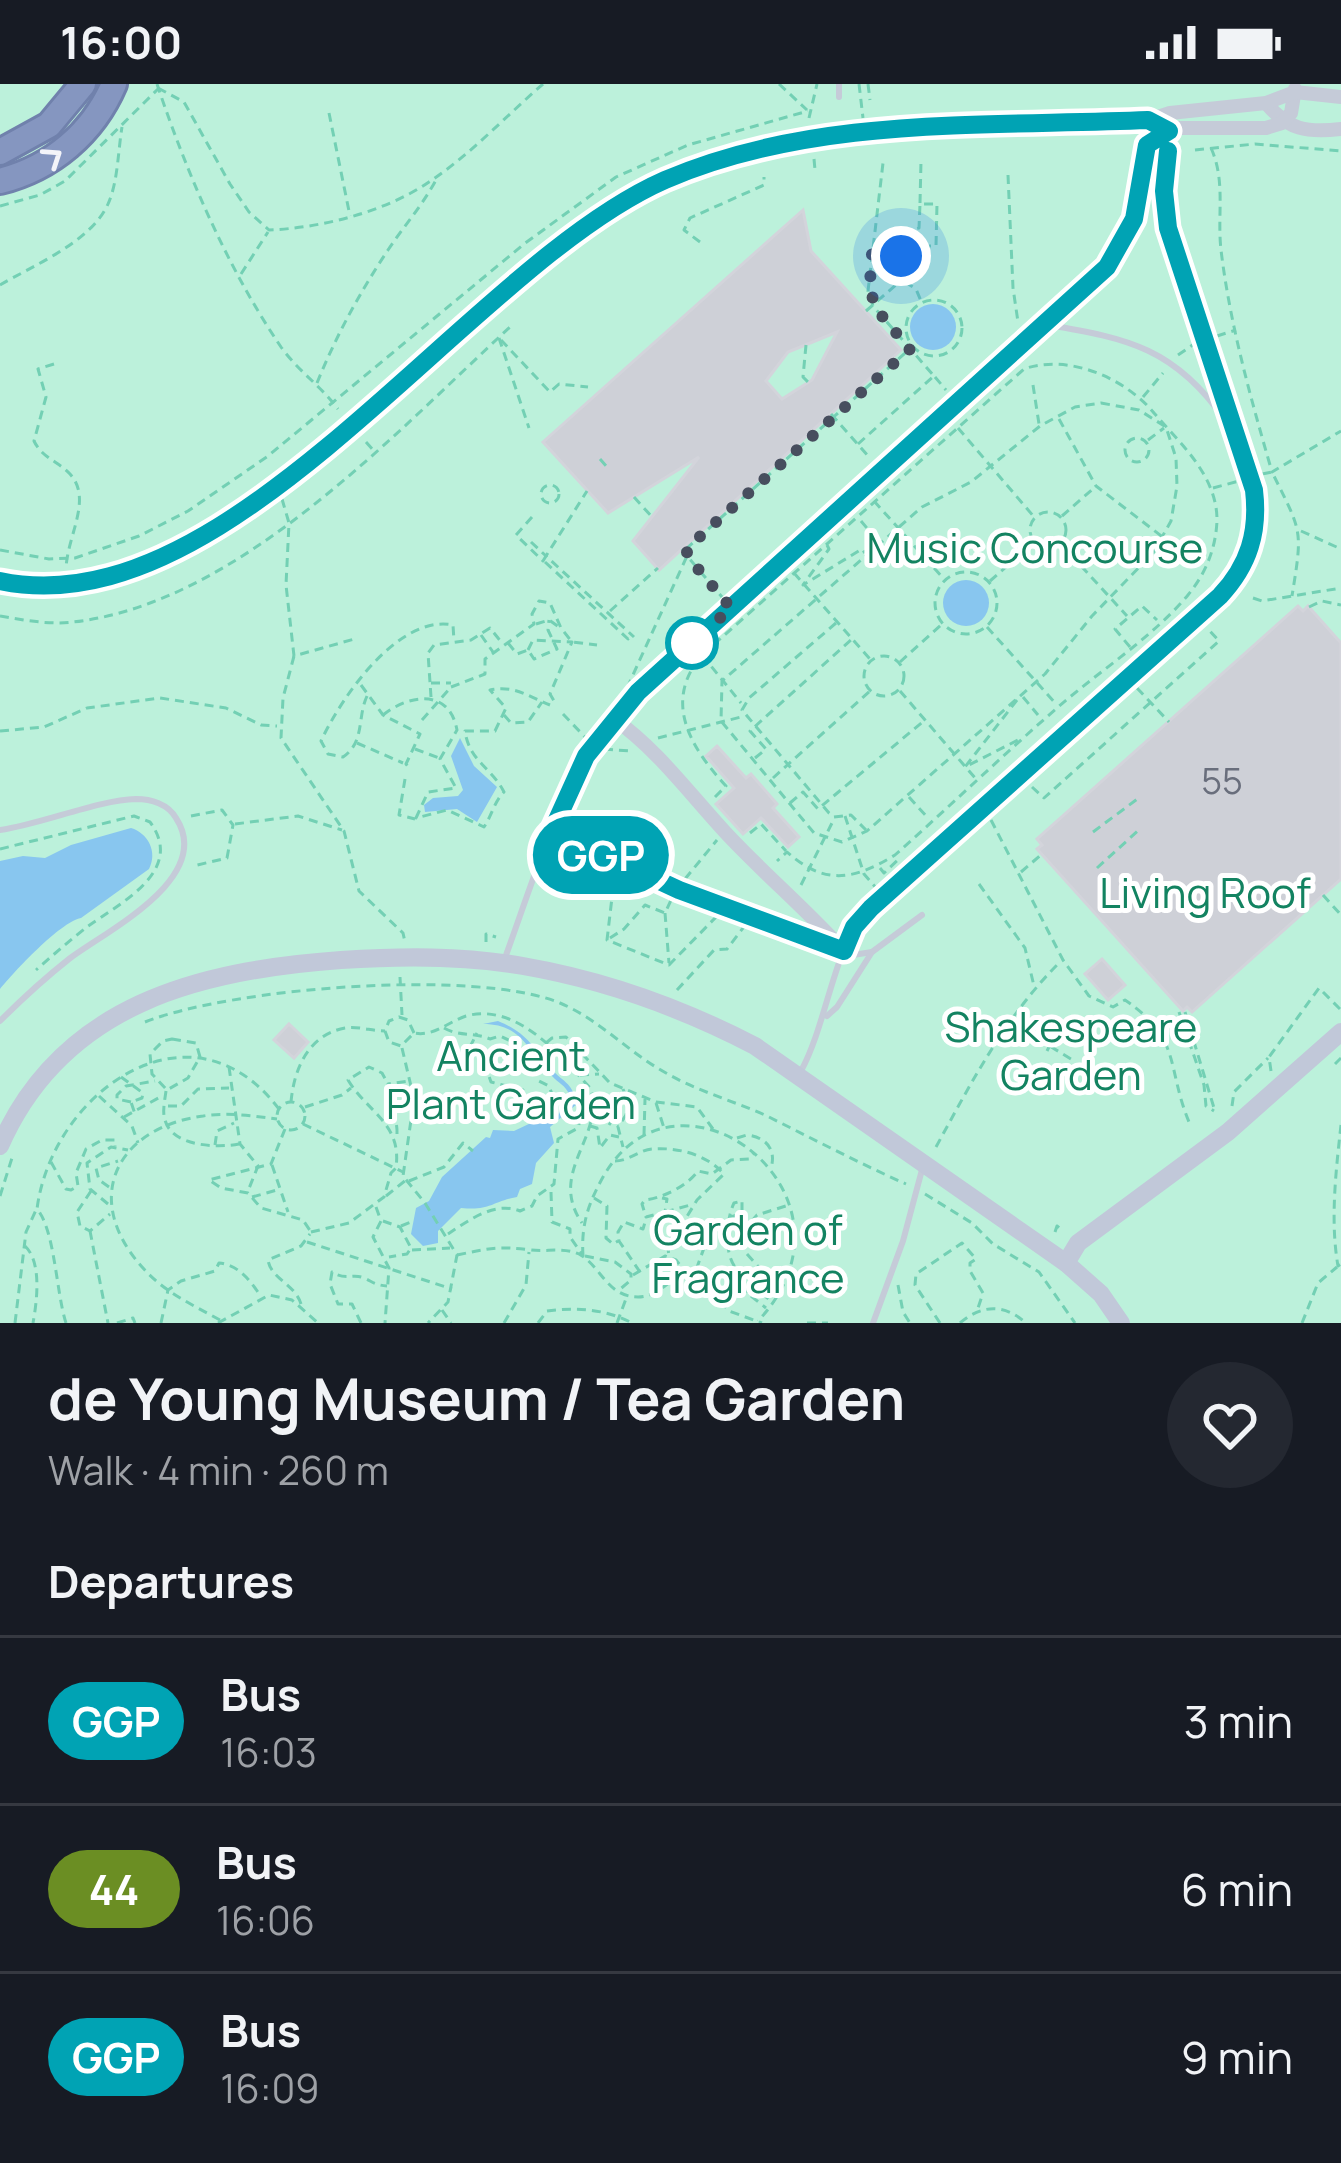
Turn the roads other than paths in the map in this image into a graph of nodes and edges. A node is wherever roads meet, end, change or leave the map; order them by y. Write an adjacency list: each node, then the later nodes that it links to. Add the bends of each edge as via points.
1 (83, 84): 12 (highway, via 49,125)
2 (114, 84): 13 (highway, one-way to 2, via 68,148)
3 (839, 84): 5 (lane)
4 (1294, 88): 6 (street); 7 (street); 9 (street, via 1292,113)
5 (839, 97)
6 (1341, 97)
7 (1266, 103): 8 (street); 9 (street)
8 (1148, 120): 11 (street); 16 (street, via 866,132 790,143 662,182 540,263 275,487 165,554 67,587)
9 (1282, 123): 10 (street, via 1306,132); 11 (street)
10 (1341, 129)
11 (1169, 131): 14 (street, via 1147,145 1138,206 1115,256); 15 (street, via 1166,217)
12 (0, 152)
13 (0, 181)
14 (1048, 325): 15 (lane, via 1104,333 1158,356 1205,394); 17 (lane)
15 (1236, 437): 21 (lane, via 1256,514 1238,575 871,908)
16 (0, 581)
17 (614, 718): 19 (lane, via 579,769); 21 (street)
18 (0, 830): 25 (lane, via 143,799 172,812 183,845 157,896)
19 (552, 831): 21 (lane); 23 (lane)
20 (922, 915): 22 (lane)
21 (844, 951): 22 (lane); 24 (lane)
22 (872, 952): 24 (lane)
23 (503, 963): 27 (street, via 664,1005); 28 (street, via 336,960 233,972 170,990 62,1058 31,1093)
24 (824, 1018): 27 (lane)
25 (0, 1021)
26 (1341, 1032): 30 (street, via 1228,1132 1078,1244)
27 (799, 1075): 29 (street)
28 (9, 1147)
29 (923, 1164): 30 (street); 31 (lane)
30 (1066, 1263): 32 (street)
31 (873, 1323)
32 (1121, 1323)

